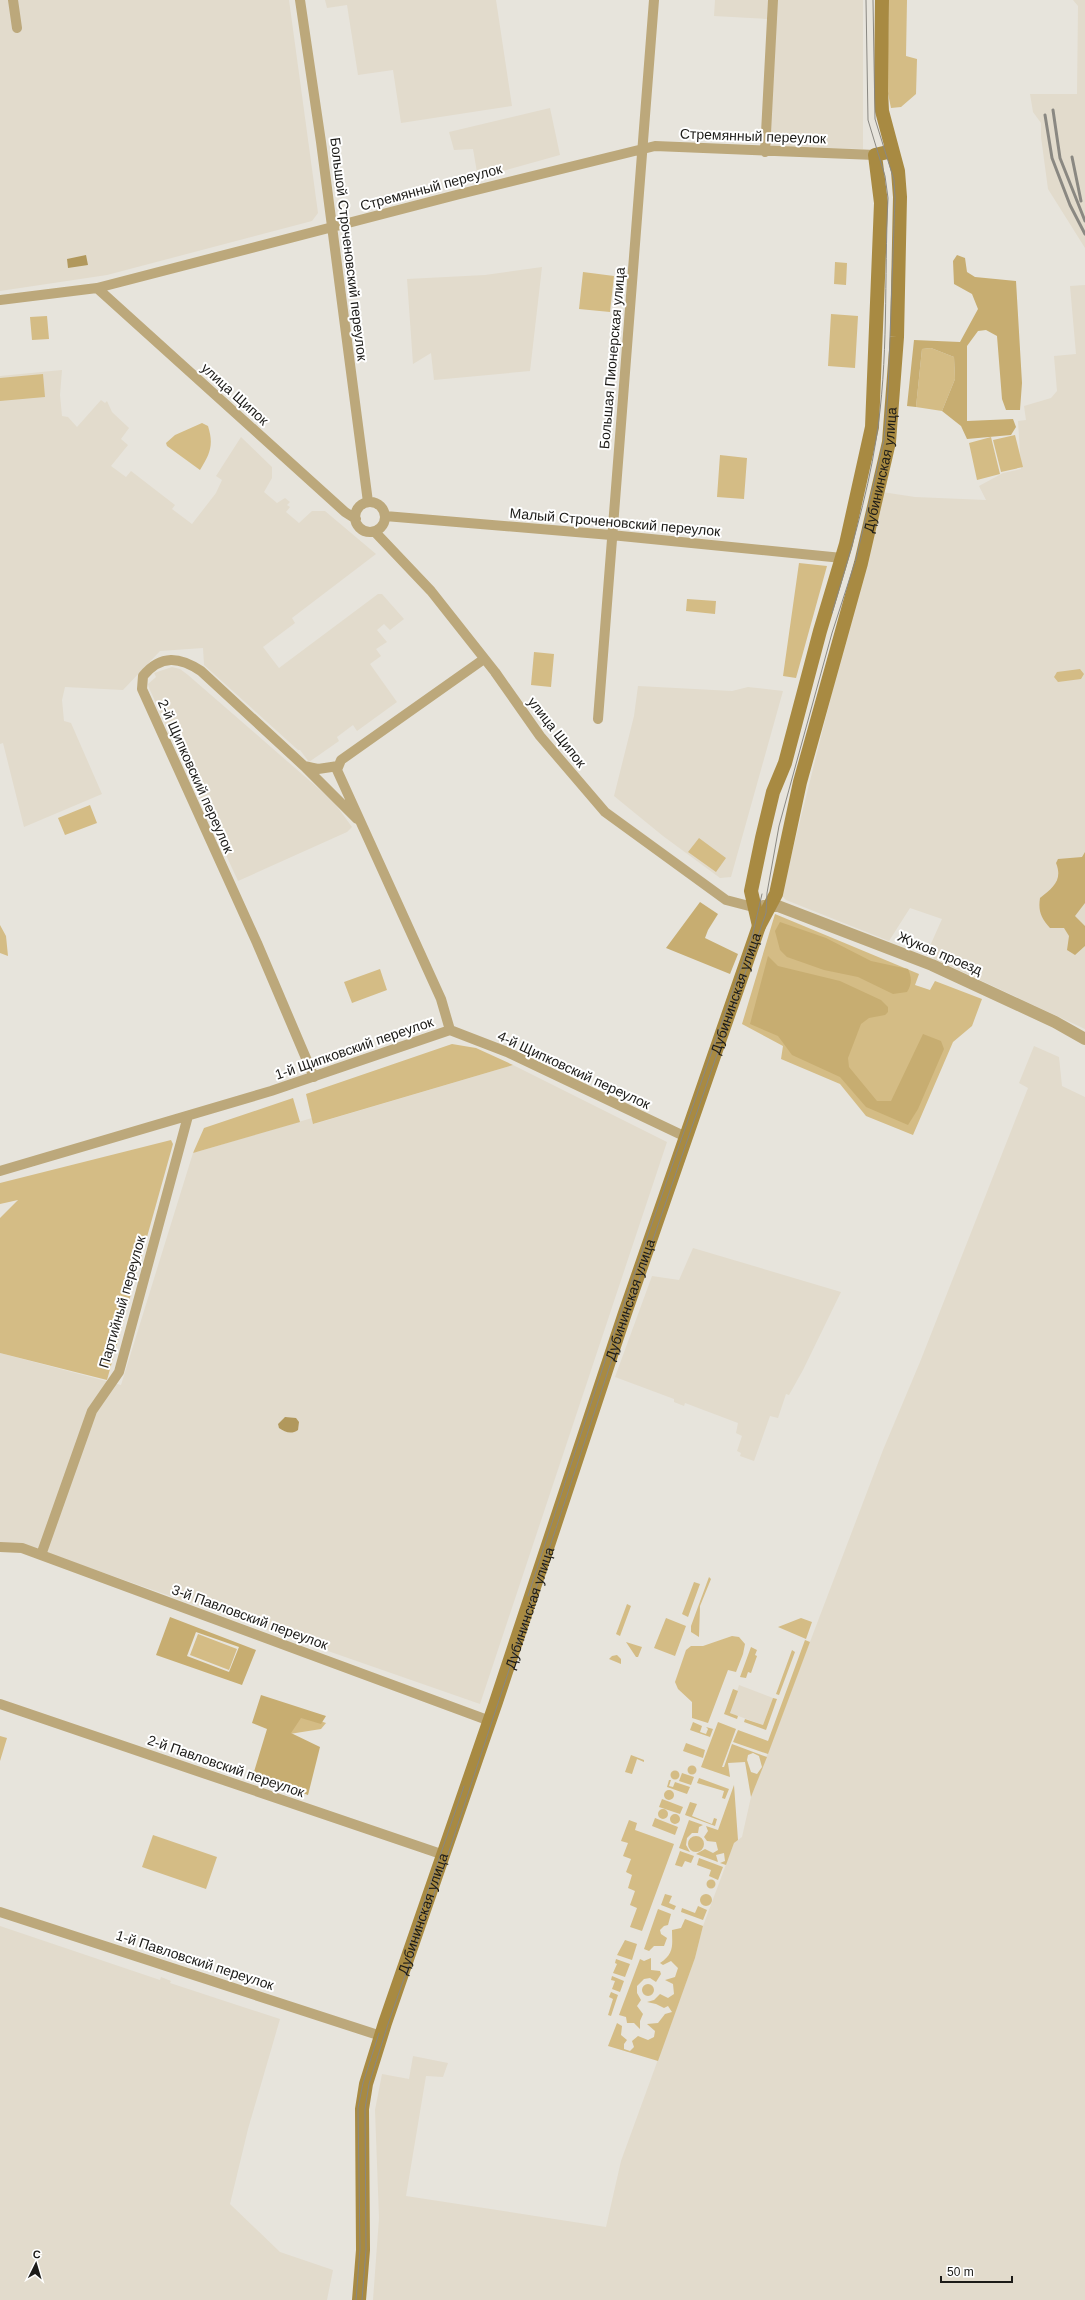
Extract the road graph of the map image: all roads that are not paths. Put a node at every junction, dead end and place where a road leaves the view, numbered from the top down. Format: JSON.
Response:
{"nodes":[{"id":1,"x":13,"y":0,"type":"edge"},
{"id":2,"x":300,"y":0,"type":"edge"},
{"id":3,"x":654,"y":0,"type":"edge"},
{"id":4,"x":773,"y":0,"type":"edge"},
{"id":5,"x":882,"y":0,"type":"edge"},
{"id":6,"x":17,"y":28,"type":"dead end"},
{"id":7,"x":643,"y":148,"type":"junction"},
{"id":8,"x":892,"y":151,"type":"junction"},
{"id":9,"x":765,"y":152,"type":"junction"},
{"id":10,"x":875,"y":155,"type":"junction"},
{"id":11,"x":332,"y":227,"type":"junction"},
{"id":12,"x":97,"y":288,"type":"junction"},
{"id":13,"x":0,"y":300,"type":"edge"},
{"id":14,"x":368,"y":502,"type":"junction"},
{"id":15,"x":385,"y":516,"type":"junction"},
{"id":16,"x":356,"y":519,"type":"junction"},
{"id":17,"x":375,"y":532,"type":"junction"},
{"id":18,"x":611,"y":535,"type":"junction"},
{"id":19,"x":842,"y":558,"type":"junction"},
{"id":20,"x":484,"y":659,"type":"junction"},
{"id":21,"x":598,"y":719,"type":"dead end"},
{"id":22,"x":304,"y":766,"type":"junction"},
{"id":23,"x":338,"y":766,"type":"junction"},
{"id":24,"x":358,"y":819,"type":"junction"},
{"id":25,"x":775,"y":906,"type":"junction"},
{"id":26,"x":753,"y":907,"type":"junction"},
{"id":27,"x":759,"y":926,"type":"junction"},
{"id":28,"x":450,"y":1030,"type":"junction"},
{"id":29,"x":1085,"y":1039,"type":"edge"},
{"id":30,"x":314,"y":1077,"type":"junction"},
{"id":31,"x":188,"y":1116,"type":"junction"},
{"id":32,"x":686,"y":1137,"type":"junction"},
{"id":33,"x":0,"y":1171,"type":"edge"},
{"id":34,"x":0,"y":1547,"type":"edge"},
{"id":35,"x":41,"y":1555,"type":"junction"},
{"id":36,"x":0,"y":1704,"type":"edge"},
{"id":37,"x":490,"y":1721,"type":"junction"},
{"id":38,"x":444,"y":1855,"type":"junction"},
{"id":39,"x":0,"y":1912,"type":"edge"},
{"id":40,"x":381,"y":2036,"type":"junction"},
{"id":41,"x":359,"y":2300,"type":"edge"}],
"edges":[{"from":1,"to":6,"type":"street"},
{"from":2,"to":11,"type":"street","name":"Большой Строченовский переулок"},
{"from":3,"to":7,"type":"street","name":"Большая Пионерская улица"},
{"from":4,"to":9,"type":"street"},
{"from":5,"to":8,"type":"main road","name":"Дубининская улица"},
{"from":7,"to":9,"type":"street","name":"Стремянный переулок"},
{"from":7,"to":11,"type":"street","name":"Стремянный переулок"},
{"from":7,"to":18,"type":"street","name":"Большая Пионерская улица"},
{"from":8,"to":10,"type":"main road"},
{"from":8,"to":25,"type":"main road","name":"Дубининская улица"},
{"from":9,"to":10,"type":"street","name":"Стремянный переулок"},
{"from":10,"to":19,"type":"main road","name":"Дубининская улица"},
{"from":11,"to":12,"type":"street","name":"Стремянный переулок"},
{"from":11,"to":14,"type":"street","name":"Большой Строченовский переулок"},
{"from":12,"to":13,"type":"street","name":"Стремянный переулок"},
{"from":12,"to":16,"type":"street","name":"улица Щипок"},
{"from":14,"to":15,"type":"street"},
{"from":14,"to":16,"type":"street"},
{"from":15,"to":17,"type":"street"},
{"from":15,"to":18,"type":"street","name":"Малый Строченовский переулок"},
{"from":16,"to":17,"type":"street"},
{"from":17,"to":20,"type":"street","name":"улица Щипок"},
{"from":18,"to":19,"type":"street","name":"Малый Строченовский переулок"},
{"from":18,"to":21,"type":"street","name":"Большая Пионерская улица"},
{"from":19,"to":26,"type":"main road","name":"Дубининская улица"},
{"from":20,"to":23,"type":"street"},
{"from":20,"to":26,"type":"street","name":"улица Щипок"},
{"from":22,"to":23,"type":"street"},
{"from":22,"to":24,"type":"street","name":"2-й Щипковский переулок"},
{"from":22,"to":30,"type":"street","name":"2-й Щипковский переулок"},
{"from":23,"to":24,"type":"street","name":"1-й Щипковский переулок"},
{"from":24,"to":28,"type":"street","name":"1-й Щипковский переулок"},
{"from":25,"to":26,"type":"street"},
{"from":25,"to":27,"type":"main road","name":"Дубининская улица"},
{"from":25,"to":29,"type":"street","name":"Жуков проезд"},
{"from":26,"to":27,"type":"main road","name":"Дубининская улица"},
{"from":27,"to":32,"type":"main road","name":"Дубининская улица"},
{"from":28,"to":30,"type":"street","name":"1-й Щипковский переулок"},
{"from":28,"to":32,"type":"street","name":"4-й Щипковский переулок"},
{"from":30,"to":31,"type":"street","name":"1-й Щипковский переулок"},
{"from":31,"to":33,"type":"street","name":"1-й Щипковский переулок"},
{"from":31,"to":35,"type":"street","name":"Партийный переулок"},
{"from":32,"to":37,"type":"main road","name":"Дубининская улица"},
{"from":34,"to":35,"type":"street","name":"3-й Павловский переулок"},
{"from":35,"to":37,"type":"street","name":"3-й Павловский переулок"},
{"from":36,"to":38,"type":"street","name":"2-й Павловский переулок"},
{"from":37,"to":38,"type":"main road","name":"Дубининская улица"},
{"from":38,"to":40,"type":"main road","name":"Дубининская улица"},
{"from":39,"to":40,"type":"street","name":"1-й Павловский переулок"},
{"from":40,"to":41,"type":"main road","name":"Дубининская улица"}]}
